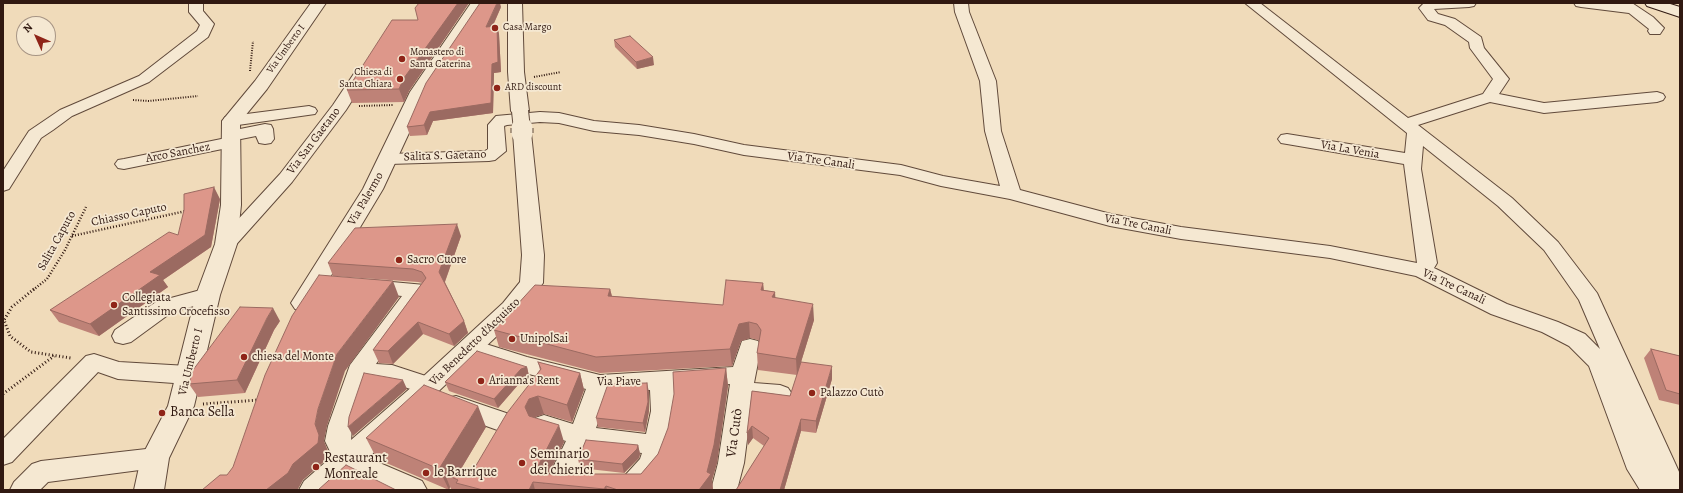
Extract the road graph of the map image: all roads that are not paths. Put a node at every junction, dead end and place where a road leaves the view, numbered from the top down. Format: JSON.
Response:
{"nodes":[{"id":1,"x":196,"y":3,"type":"edge"},
{"id":2,"x":319,"y":3,"type":"edge"},
{"id":3,"x":515,"y":3,"type":"edge"},
{"id":4,"x":961,"y":3,"type":"edge"},
{"id":5,"x":1252,"y":3,"type":"edge"},
{"id":6,"x":1469,"y":3,"type":"edge"},
{"id":7,"x":1581,"y":3,"type":"edge"},
{"id":8,"x":1652,"y":3,"type":"edge"},
{"id":9,"x":477,"y":4,"type":"edge"},
{"id":10,"x":1629,"y":6,"type":"edge"},
{"id":11,"x":1680,"y":12,"type":"edge"},
{"id":12,"x":1655,"y":30,"type":"dead end"},
{"id":13,"x":369,"y":62,"type":"edge"},
{"id":14,"x":1489,"y":96,"type":"junction"},
{"id":15,"x":1658,"y":98,"type":"dead end"},
{"id":16,"x":310,"y":111,"type":"dead end"},
{"id":17,"x":520,"y":121,"type":"junction"},
{"id":18,"x":1411,"y":128,"type":"junction"},
{"id":19,"x":231,"y":133,"type":"junction"},
{"id":20,"x":265,"y":139,"type":"dead end"},
{"id":21,"x":1287,"y":139,"type":"dead end"},
{"id":22,"x":389,"y":158,"type":"junction"},
{"id":23,"x":1413,"y":160,"type":"junction"},
{"id":24,"x":124,"y":164,"type":"dead end"},
{"id":25,"x":3,"y":184,"type":"edge"},
{"id":26,"x":1012,"y":194,"type":"junction"},
{"id":27,"x":226,"y":244,"type":"junction"},
{"id":28,"x":1422,"y":271,"type":"junction"},
{"id":29,"x":314,"y":284,"type":"junction"},
{"id":30,"x":208,"y":295,"type":"junction"},
{"id":31,"x":295,"y":318,"type":"edge"},
{"id":32,"x":123,"y":336,"type":"dead end"},
{"id":33,"x":750,"y":346,"type":"dead end"},
{"id":34,"x":470,"y":347,"type":"junction"},
{"id":35,"x":358,"y":371,"type":"junction"},
{"id":36,"x":188,"y":375,"type":"junction"},
{"id":37,"x":662,"y":382,"type":"junction"},
{"id":38,"x":743,"y":383,"type":"junction"},
{"id":39,"x":600,"y":384,"type":"junction"},
{"id":40,"x":426,"y":389,"type":"junction"},
{"id":41,"x":780,"y":394,"type":"edge"},
{"id":42,"x":523,"y":399,"type":"junction"},
{"id":43,"x":544,"y":425,"type":"edge"},
{"id":44,"x":582,"y":436,"type":"junction"},
{"id":45,"x":657,"y":445,"type":"junction"},
{"id":46,"x":3,"y":455,"type":"edge"},
{"id":47,"x":155,"y":458,"type":"junction"},
{"id":48,"x":347,"y":461,"type":"junction"},
{"id":49,"x":595,"y":484,"type":"edge"},
{"id":50,"x":23,"y":490,"type":"edge"},
{"id":51,"x":149,"y":490,"type":"edge"},
{"id":52,"x":314,"y":490,"type":"edge"},
{"id":53,"x":412,"y":490,"type":"edge"},
{"id":54,"x":724,"y":490,"type":"edge"},
{"id":55,"x":1654,"y":490,"type":"edge"},
{"id":56,"x":1674,"y":490,"type":"edge"}],
"edges":[{"from":1,"to":25,"type":"street"},
{"from":2,"to":19,"type":"street","name":"Via Umberto I"},
{"from":3,"to":17,"type":"street","name":"Via Benedetto d'Acquisto"},
{"from":4,"to":26,"type":"street"},
{"from":5,"to":18,"type":"street"},
{"from":6,"to":14,"type":"street"},
{"from":7,"to":10,"type":"street"},
{"from":8,"to":11,"type":"street"},
{"from":9,"to":22,"type":"street","name":"Via Palermo"},
{"from":10,"to":12,"type":"street"},
{"from":13,"to":27,"type":"street","name":"Via San Gaetano"},
{"from":14,"to":15,"type":"street"},
{"from":14,"to":18,"type":"street"},
{"from":16,"to":19,"type":"street"},
{"from":17,"to":22,"type":"street","name":"Salita S. Gaetano"},
{"from":17,"to":26,"type":"street","name":"Via Tre Canali"},
{"from":17,"to":34,"type":"street","name":"Via Benedetto d'Acquisto"},
{"from":18,"to":23,"type":"street"},
{"from":18,"to":56,"type":"street"},
{"from":19,"to":20,"type":"street"},
{"from":19,"to":24,"type":"street","name":"Arco Sanchez"},
{"from":19,"to":27,"type":"street","name":"Via Umberto I"},
{"from":21,"to":23,"type":"street","name":"Via La Venia"},
{"from":22,"to":29,"type":"street","name":"Via Palermo"},
{"from":23,"to":28,"type":"street"},
{"from":26,"to":28,"type":"street","name":"Via Tre Canali"},
{"from":27,"to":30,"type":"street","name":"Via Umberto I"},
{"from":28,"to":55,"type":"street","name":"Via Tre Canali"},
{"from":29,"to":31,"type":"street","name":"Via Palermo"},
{"from":29,"to":35,"type":"street"},
{"from":30,"to":32,"type":"street"},
{"from":30,"to":36,"type":"street","name":"Via Umberto I"},
{"from":33,"to":38,"type":"street"},
{"from":34,"to":40,"type":"street","name":"Via Benedetto d'Acquisto"},
{"from":34,"to":42,"type":"street","name":"Via Piave"},
{"from":35,"to":40,"type":"street"},
{"from":35,"to":48,"type":"street"},
{"from":36,"to":46,"type":"street"},
{"from":36,"to":47,"type":"street","name":"Via Umberto I"},
{"from":37,"to":38,"type":"street","name":"Via Piave"},
{"from":37,"to":39,"type":"street","name":"Via Piave"},
{"from":37,"to":45,"type":"street"},
{"from":38,"to":41,"type":"street","name":"Via Piave"},
{"from":38,"to":54,"type":"street","name":"Via Cutò"},
{"from":39,"to":42,"type":"street","name":"Via Piave"},
{"from":39,"to":44,"type":"street"},
{"from":40,"to":42,"type":"street"},
{"from":40,"to":48,"type":"street","name":"Via Benedetto d'Acquisto"},
{"from":43,"to":44,"type":"street"},
{"from":44,"to":45,"type":"street"},
{"from":44,"to":49,"type":"street"},
{"from":45,"to":49,"type":"street"},
{"from":47,"to":50,"type":"street"},
{"from":47,"to":51,"type":"street","name":"Via Umberto I"},
{"from":48,"to":52,"type":"street","name":"Via Benedetto d'Acquisto"},
{"from":48,"to":53,"type":"street"}]}
